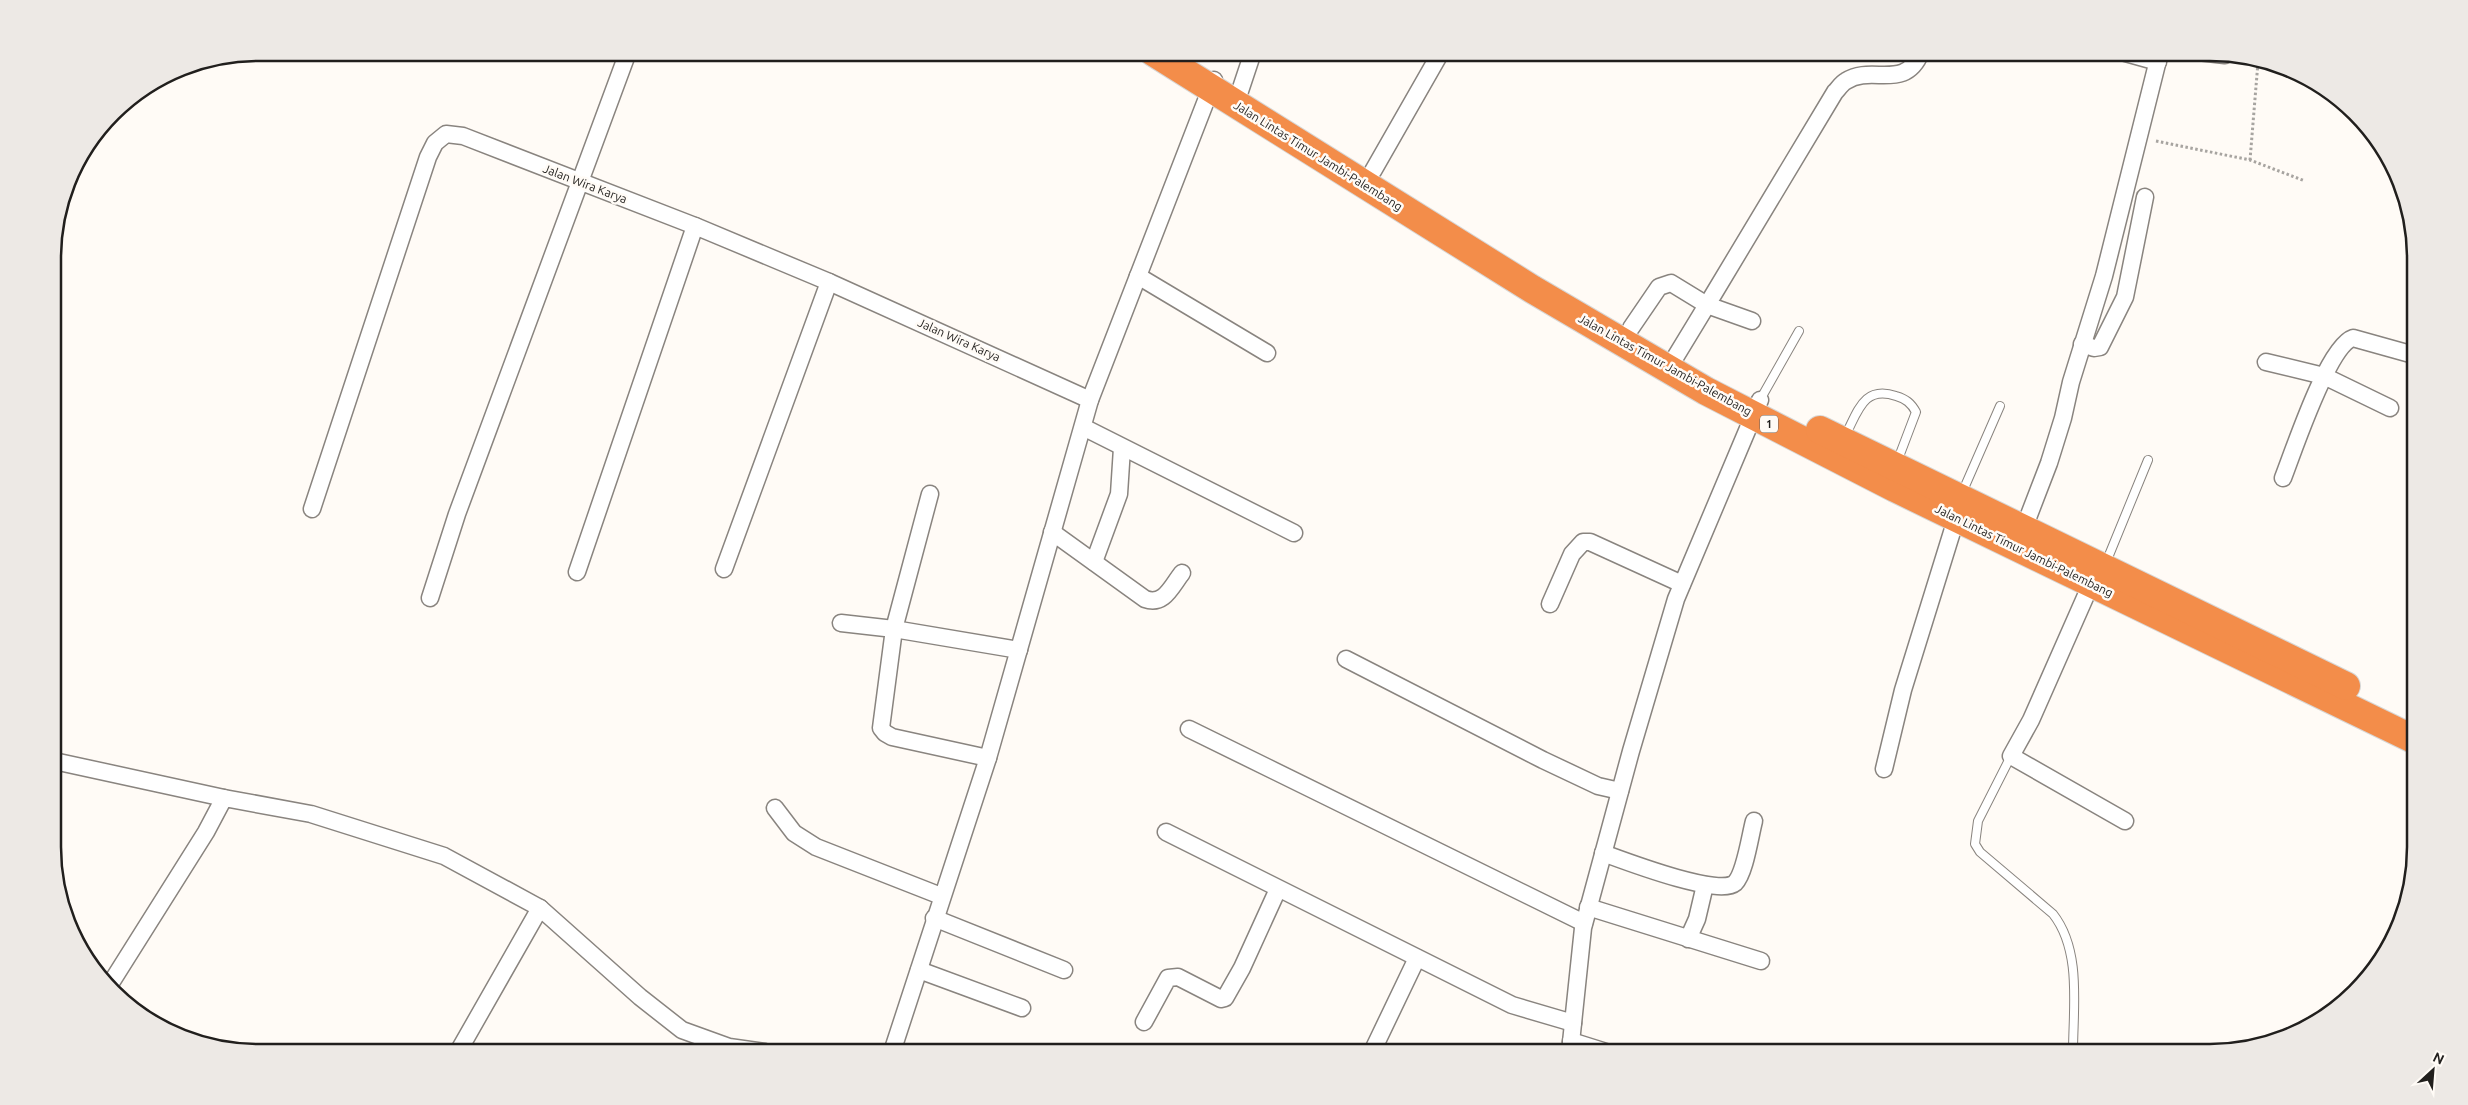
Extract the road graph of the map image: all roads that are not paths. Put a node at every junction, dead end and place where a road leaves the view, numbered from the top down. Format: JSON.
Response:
{"nodes":[{"id":1,"x":625,"y":61,"type":"edge"},
{"id":2,"x":1171,"y":61,"type":"edge"},
{"id":3,"x":1190,"y":61,"type":"edge"},
{"id":4,"x":1250,"y":61,"type":"edge"},
{"id":5,"x":1436,"y":61,"type":"edge"},
{"id":6,"x":1916,"y":61,"type":"edge"},
{"id":7,"x":2158,"y":61,"type":"edge"},
{"id":8,"x":1213,"y":82,"type":"junction"},
{"id":9,"x":1240,"y":91,"type":"junction"},
{"id":10,"x":1373,"y":171,"type":"junction"},
{"id":11,"x":578,"y":182,"type":"junction"},
{"id":12,"x":2144,"y":197,"type":"dead end"},
{"id":13,"x":695,"y":226,"type":"junction"},
{"id":14,"x":1138,"y":276,"type":"junction"},
{"id":15,"x":829,"y":282,"type":"junction"},
{"id":16,"x":1706,"y":305,"type":"junction"},
{"id":17,"x":1752,"y":322,"type":"dead end"},
{"id":18,"x":1631,"y":328,"type":"junction"},
{"id":19,"x":1799,"y":331,"type":"dead end"},
{"id":20,"x":2082,"y":344,"type":"junction"},
{"id":21,"x":2407,"y":352,"type":"edge"},
{"id":22,"x":1267,"y":353,"type":"dead end"},
{"id":23,"x":1676,"y":356,"type":"junction"},
{"id":24,"x":2266,"y":362,"type":"dead end"},
{"id":25,"x":2324,"y":376,"type":"junction"},
{"id":26,"x":1090,"y":400,"type":"junction"},
{"id":27,"x":2000,"y":406,"type":"dead end"},
{"id":28,"x":1756,"y":408,"type":"junction"},
{"id":29,"x":2390,"y":408,"type":"dead end"},
{"id":30,"x":1083,"y":427,"type":"junction"},
{"id":31,"x":1842,"y":440,"type":"junction"},
{"id":32,"x":1122,"y":448,"type":"junction"},
{"id":33,"x":2148,"y":460,"type":"dead end"},
{"id":34,"x":1896,"y":466,"type":"junction"},
{"id":35,"x":2283,"y":478,"type":"dead end"},
{"id":36,"x":930,"y":494,"type":"dead end"},
{"id":37,"x":1958,"y":508,"type":"junction"},
{"id":38,"x":312,"y":509,"type":"dead end"},
{"id":39,"x":2024,"y":528,"type":"junction"},
{"id":40,"x":1052,"y":532,"type":"junction"},
{"id":41,"x":1294,"y":533,"type":"dead end"},
{"id":42,"x":1094,"y":562,"type":"junction"},
{"id":43,"x":724,"y":570,"type":"dead end"},
{"id":44,"x":577,"y":572,"type":"dead end"},
{"id":45,"x":1182,"y":573,"type":"dead end"},
{"id":46,"x":2098,"y":575,"type":"junction"},
{"id":47,"x":1682,"y":584,"type":"junction"},
{"id":48,"x":430,"y":598,"type":"dead end"},
{"id":49,"x":1550,"y":604,"type":"dead end"},
{"id":50,"x":841,"y":623,"type":"dead end"},
{"id":51,"x":894,"y":628,"type":"junction"},
{"id":52,"x":1019,"y":650,"type":"junction"},
{"id":53,"x":1346,"y":659,"type":"dead end"},
{"id":54,"x":2407,"y":716,"type":"edge"},
{"id":55,"x":1189,"y":729,"type":"dead end"},
{"id":56,"x":2407,"y":736,"type":"edge"},
{"id":57,"x":2011,"y":756,"type":"junction"},
{"id":58,"x":988,"y":758,"type":"junction"},
{"id":59,"x":61,"y":763,"type":"edge"},
{"id":60,"x":1884,"y":769,"type":"dead end"},
{"id":61,"x":1620,"y":791,"type":"junction"},
{"id":62,"x":224,"y":798,"type":"junction"},
{"id":63,"x":775,"y":808,"type":"dead end"},
{"id":64,"x":1754,"y":821,"type":"dead end"},
{"id":65,"x":2125,"y":821,"type":"dead end"},
{"id":66,"x":1166,"y":832,"type":"dead end"},
{"id":67,"x":1603,"y":853,"type":"junction"},
{"id":68,"x":1705,"y":885,"type":"junction"},
{"id":69,"x":1278,"y":889,"type":"junction"},
{"id":70,"x":941,"y":896,"type":"junction"},
{"id":71,"x":1588,"y":907,"type":"junction"},
{"id":72,"x":540,"y":908,"type":"junction"},
{"id":73,"x":934,"y":918,"type":"junction"},
{"id":74,"x":1584,"y":923,"type":"junction"},
{"id":75,"x":1688,"y":939,"type":"junction"},
{"id":76,"x":1417,"y":958,"type":"junction"},
{"id":77,"x":1761,"y":961,"type":"dead end"},
{"id":78,"x":918,"y":970,"type":"junction"},
{"id":79,"x":1064,"y":970,"type":"dead end"},
{"id":80,"x":113,"y":980,"type":"edge"},
{"id":81,"x":1022,"y":1008,"type":"dead end"},
{"id":82,"x":1144,"y":1022,"type":"dead end"},
{"id":83,"x":1573,"y":1022,"type":"junction"},
{"id":84,"x":463,"y":1044,"type":"edge"},
{"id":85,"x":721,"y":1044,"type":"edge"},
{"id":86,"x":895,"y":1044,"type":"edge"},
{"id":87,"x":1376,"y":1044,"type":"edge"},
{"id":88,"x":1571,"y":1044,"type":"edge"},
{"id":89,"x":2073,"y":1044,"type":"edge"}],
"edges":[{"from":1,"to":11,"type":"street"},
{"from":2,"to":8,"type":"highway","name":"Jalan Lintas Timur Jambi-Palembang","number":"1"},
{"from":3,"to":8,"type":"highway","name":"Jalan Lintas Timur Jambi-Palembang","number":"1"},
{"from":4,"to":9,"type":"street"},
{"from":5,"to":10,"type":"street"},
{"from":6,"to":16,"type":"street"},
{"from":7,"to":20,"type":"street"},
{"from":8,"to":9,"type":"highway","name":"Jalan Lintas Timur Jambi-Palembang","number":"1"},
{"from":8,"to":14,"type":"street"},
{"from":8,"to":28,"type":"highway","name":"Jalan Lintas Timur Jambi-Palembang","number":"1"},
{"from":9,"to":10,"type":"highway","name":"Jalan Lintas Timur Jambi-Palembang","number":"1"},
{"from":10,"to":18,"type":"highway","name":"Jalan Lintas Timur Jambi-Palembang","number":"1"},
{"from":11,"to":13,"type":"street","name":"Jalan Wira Karya"},
{"from":11,"to":38,"type":"street","name":"Jalan Wira Karya"},
{"from":11,"to":48,"type":"street"},
{"from":12,"to":20,"type":"street"},
{"from":13,"to":15,"type":"street","name":"Jalan Wira Karya"},
{"from":13,"to":44,"type":"street"},
{"from":14,"to":22,"type":"street"},
{"from":14,"to":26,"type":"street"},
{"from":15,"to":26,"type":"street","name":"Jalan Wira Karya"},
{"from":15,"to":43,"type":"street"},
{"from":16,"to":17,"type":"street"},
{"from":16,"to":18,"type":"street"},
{"from":16,"to":23,"type":"street"},
{"from":18,"to":23,"type":"highway","name":"Jalan Lintas Timur Jambi-Palembang","number":"1"},
{"from":19,"to":28,"type":"lane"},
{"from":20,"to":39,"type":"street"},
{"from":21,"to":25,"type":"street"},
{"from":23,"to":28,"type":"highway","name":"Jalan Lintas Timur Jambi-Palembang","number":"1"},
{"from":24,"to":25,"type":"street"},
{"from":25,"to":29,"type":"street"},
{"from":25,"to":35,"type":"street"},
{"from":26,"to":30,"type":"street"},
{"from":27,"to":37,"type":"lane"},
{"from":28,"to":31,"type":"highway","name":"Jalan Lintas Timur Jambi-Palembang","number":"1"},
{"from":28,"to":37,"type":"highway","name":"Jalan Lintas Timur Jambi-Palembang","number":"1"},
{"from":28,"to":47,"type":"street"},
{"from":30,"to":32,"type":"street"},
{"from":30,"to":40,"type":"street"},
{"from":31,"to":34,"type":"highway","name":"Jalan Lintas Timur Jambi-Palembang","number":"1"},
{"from":31,"to":34,"type":"lane"},
{"from":32,"to":41,"type":"street"},
{"from":32,"to":42,"type":"street"},
{"from":33,"to":46,"type":"lane"},
{"from":34,"to":37,"type":"highway","name":"Jalan Lintas Timur Jambi-Palembang","number":"1"},
{"from":36,"to":51,"type":"street"},
{"from":37,"to":39,"type":"highway","name":"Jalan Lintas Timur Jambi-Palembang","number":"1"},
{"from":37,"to":46,"type":"highway","name":"Jalan Lintas Timur Jambi-Palembang","number":"1"},
{"from":37,"to":60,"type":"street"},
{"from":39,"to":46,"type":"highway","name":"Jalan Lintas Timur Jambi-Palembang","number":"1"},
{"from":40,"to":42,"type":"street"},
{"from":40,"to":52,"type":"street"},
{"from":42,"to":45,"type":"street"},
{"from":46,"to":54,"type":"highway","name":"Jalan Lintas Timur Jambi-Palembang","number":"1"},
{"from":46,"to":56,"type":"highway","name":"Jalan Lintas Timur Jambi-Palembang","number":"1"},
{"from":46,"to":57,"type":"street"},
{"from":47,"to":49,"type":"street"},
{"from":47,"to":61,"type":"street"},
{"from":50,"to":51,"type":"street"},
{"from":51,"to":52,"type":"street"},
{"from":51,"to":58,"type":"street"},
{"from":52,"to":58,"type":"street"},
{"from":53,"to":61,"type":"street"},
{"from":55,"to":74,"type":"street"},
{"from":57,"to":65,"type":"street"},
{"from":57,"to":89,"type":"lane"},
{"from":58,"to":70,"type":"street"},
{"from":59,"to":62,"type":"street"},
{"from":61,"to":67,"type":"street"},
{"from":62,"to":72,"type":"street"},
{"from":62,"to":80,"type":"street"},
{"from":63,"to":70,"type":"street"},
{"from":64,"to":68,"type":"street"},
{"from":66,"to":69,"type":"street"},
{"from":67,"to":68,"type":"street"},
{"from":67,"to":71,"type":"street"},
{"from":68,"to":75,"type":"street"},
{"from":69,"to":76,"type":"street"},
{"from":69,"to":82,"type":"street"},
{"from":70,"to":73,"type":"street"},
{"from":71,"to":74,"type":"street"},
{"from":71,"to":75,"type":"street"},
{"from":72,"to":84,"type":"street"},
{"from":72,"to":85,"type":"street"},
{"from":73,"to":78,"type":"street"},
{"from":73,"to":79,"type":"street"},
{"from":74,"to":83,"type":"street"},
{"from":75,"to":77,"type":"street"},
{"from":76,"to":83,"type":"street"},
{"from":76,"to":87,"type":"street"},
{"from":78,"to":81,"type":"street"},
{"from":78,"to":86,"type":"street"},
{"from":83,"to":88,"type":"street"}]}
